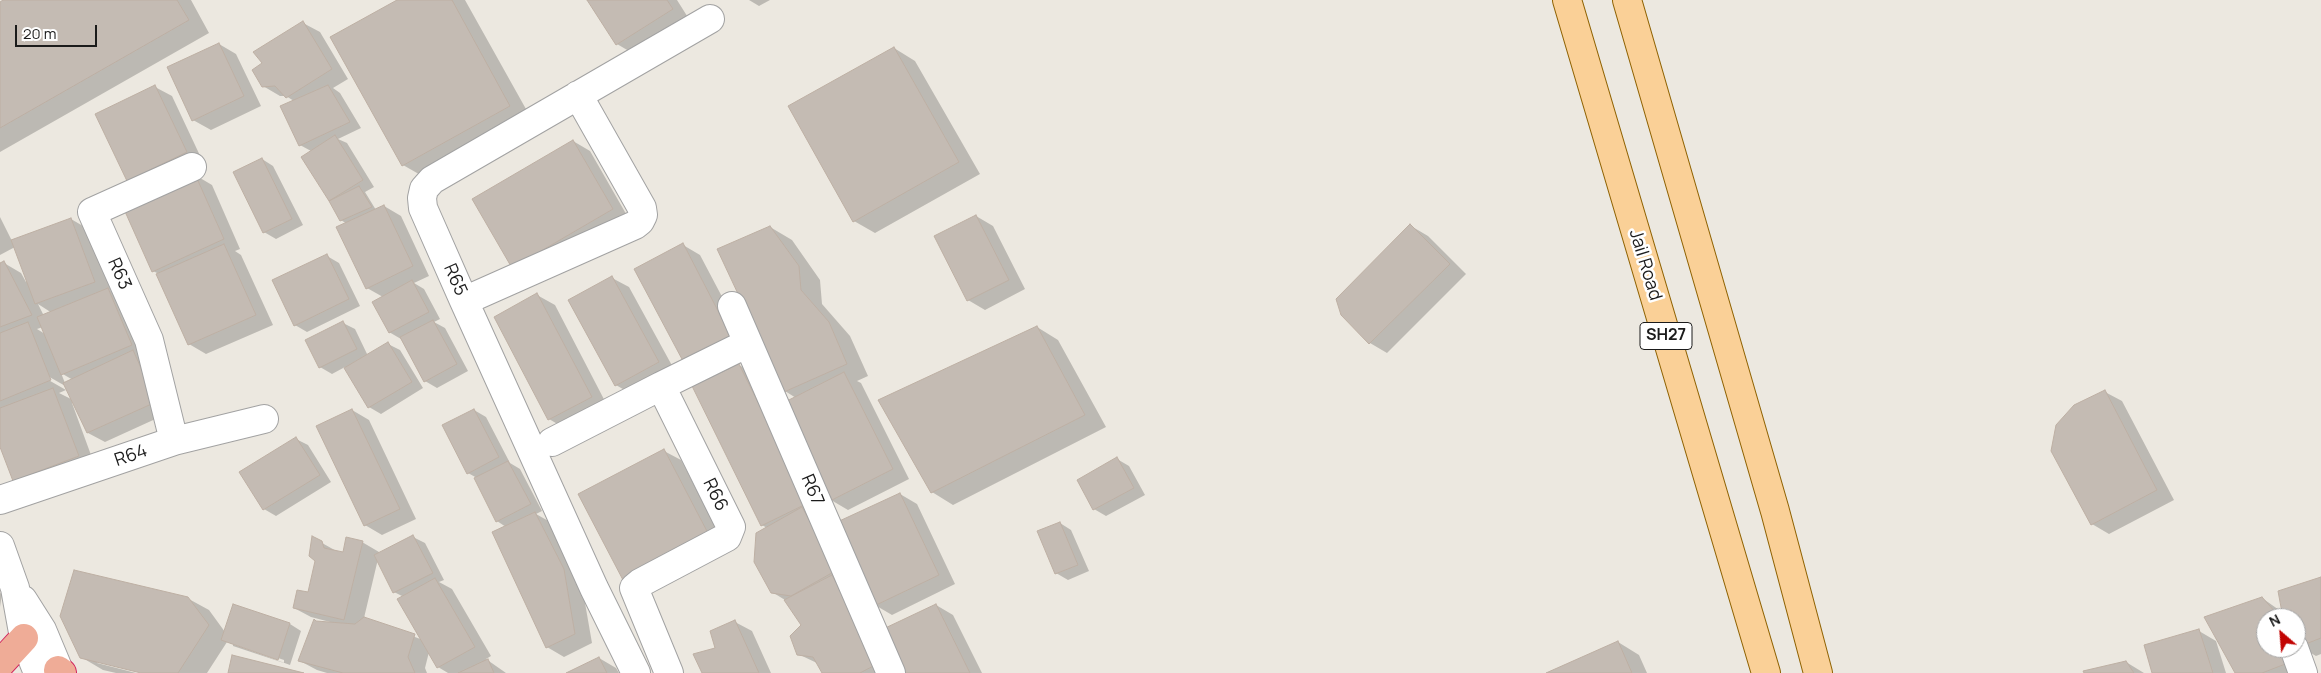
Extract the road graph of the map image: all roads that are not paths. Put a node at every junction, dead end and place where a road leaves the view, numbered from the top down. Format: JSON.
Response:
{"nodes":[{"id":1,"x":1567,"y":0,"type":"edge"},
{"id":2,"x":1627,"y":0,"type":"edge"},
{"id":3,"x":710,"y":19,"type":"dead end"},
{"id":4,"x":578,"y":95,"type":"junction"},
{"id":5,"x":192,"y":167,"type":"dead end"},
{"id":6,"x":464,"y":301,"type":"junction"},
{"id":7,"x":732,"y":306,"type":"dead end"},
{"id":8,"x":748,"y":343,"type":"junction"},
{"id":9,"x":661,"y":386,"type":"junction"},
{"id":10,"x":264,"y":419,"type":"dead end"},
{"id":11,"x":174,"y":441,"type":"junction"},
{"id":12,"x":552,"y":442,"type":"dead end"},
{"id":13,"x":0,"y":500,"type":"edge"},
{"id":14,"x":0,"y":546,"type":"edge"},
{"id":15,"x":15,"y":588,"type":"junction"},
{"id":16,"x":634,"y":588,"type":"junction"},
{"id":17,"x":603,"y":603,"type":"junction"},
{"id":18,"x":24,"y":638,"type":"junction"},
{"id":19,"x":2298,"y":658,"type":"edge"},
{"id":20,"x":0,"y":664,"type":"edge"},
{"id":21,"x":55,"y":672,"type":"edge"},
{"id":22,"x":636,"y":673,"type":"edge"},
{"id":23,"x":669,"y":673,"type":"edge"},
{"id":24,"x":891,"y":673,"type":"edge"},
{"id":25,"x":1766,"y":673,"type":"edge"},
{"id":26,"x":1818,"y":673,"type":"edge"},
{"id":27,"x":2303,"y":673,"type":"edge"}],
"edges":[{"from":1,"to":25,"type":"main road","name":"Jail Road","number":"SH27"},
{"from":2,"to":26,"type":"main road"},
{"from":3,"to":4,"type":"street","name":"R65"},
{"from":4,"to":6,"type":"street","name":"R65"},
{"from":4,"to":6,"type":"street"},
{"from":5,"to":11,"type":"street","name":"R63"},
{"from":6,"to":17,"type":"street","name":"R65"},
{"from":7,"to":8,"type":"street","name":"R67"},
{"from":8,"to":9,"type":"street"},
{"from":8,"to":24,"type":"street","name":"R67"},
{"from":9,"to":12,"type":"street"},
{"from":9,"to":16,"type":"street","name":"R66"},
{"from":10,"to":11,"type":"street","name":"R64"},
{"from":11,"to":13,"type":"street","name":"R64"},
{"from":14,"to":15,"type":"street"},
{"from":15,"to":18,"type":"street"},
{"from":15,"to":21,"type":"street"},
{"from":16,"to":17,"type":"street","name":"R66"},
{"from":16,"to":23,"type":"street"},
{"from":17,"to":22,"type":"street","name":"R65"},
{"from":18,"to":20,"type":"highway"},
{"from":18,"to":21,"type":"street"},
{"from":19,"to":27,"type":"street"}]}
